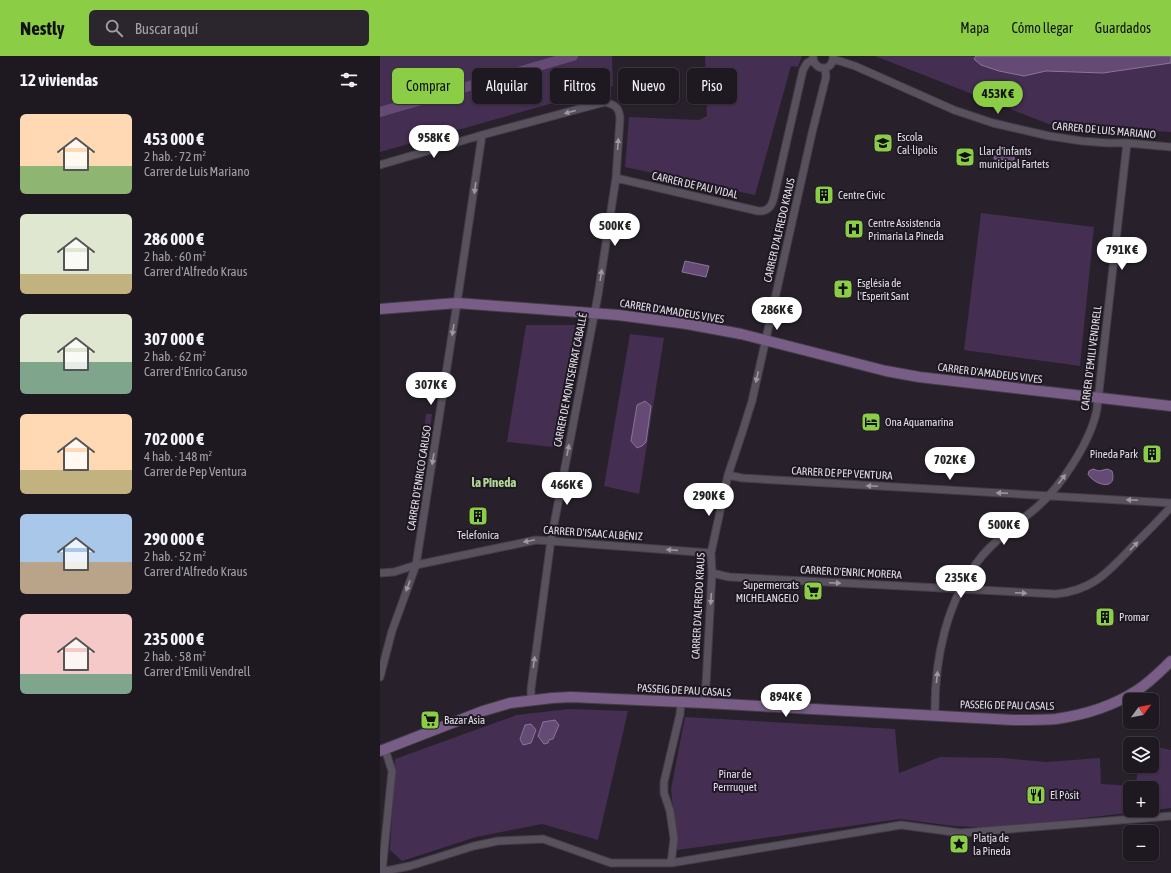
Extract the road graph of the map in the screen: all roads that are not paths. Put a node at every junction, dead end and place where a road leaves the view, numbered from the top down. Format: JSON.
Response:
{"nodes":[{"id":1,"x":833,"y":57,"type":"edge"},
{"id":2,"x":813,"y":58,"type":"edge"},
{"id":3,"x":825,"y":68,"type":"junction"},
{"id":4,"x":482,"y":136,"type":"junction"},
{"id":5,"x":1127,"y":143,"type":"junction"},
{"id":6,"x":1171,"y":147,"type":"edge"},
{"id":7,"x":380,"y":165,"type":"edge"},
{"id":8,"x":616,"y":178,"type":"junction"},
{"id":9,"x":768,"y":209,"type":"joint"},
{"id":10,"x":457,"y":303,"type":"junction"},
{"id":11,"x":380,"y":309,"type":"edge"},
{"id":12,"x":594,"y":313,"type":"junction"},
{"id":13,"x":765,"y":339,"type":"junction"},
{"id":14,"x":1098,"y":398,"type":"junction"},
{"id":15,"x":1171,"y":406,"type":"edge"},
{"id":16,"x":728,"y":475,"type":"junction"},
{"id":17,"x":1049,"y":496,"type":"junction"},
{"id":18,"x":1171,"y":503,"type":"edge"},
{"id":19,"x":1171,"y":507,"type":"edge"},
{"id":20,"x":551,"y":540,"type":"junction"},
{"id":21,"x":711,"y":552,"type":"junction"},
{"id":22,"x":416,"y":566,"type":"junction"},
{"id":23,"x":380,"y":573,"type":"edge"},
{"id":24,"x":712,"y":573,"type":"junction"},
{"id":25,"x":960,"y":590,"type":"junction"},
{"id":26,"x":1171,"y":661,"type":"edge"},
{"id":27,"x":380,"y":676,"type":"edge"},
{"id":28,"x":531,"y":700,"type":"junction"},
{"id":29,"x":681,"y":702,"type":"junction"},
{"id":30,"x":705,"y":703,"type":"junction"},
{"id":31,"x":935,"y":716,"type":"junction"},
{"id":32,"x":382,"y":750,"type":"edge"},
{"id":33,"x":1171,"y":816,"type":"edge"},
{"id":34,"x":671,"y":863,"type":"junction"},
{"id":35,"x":381,"y":872,"type":"edge"}],
"edges":[{"from":1,"to":3,"type":"street"},
{"from":1,"to":5,"type":"street","name":"CARRER DE LUIS MARIANO"},
{"from":2,"to":3,"type":"street"},
{"from":2,"to":9,"type":"street","name":"CARRER D'ALFREDO KRAUS"},
{"from":3,"to":13,"type":"street","name":"CARRER D'ALFREDO KRAUS"},
{"from":4,"to":7,"type":"street"},
{"from":8,"to":4,"type":"street","name":"CARRER DE MONTSERRAT CABALLÉ","one_way":true},
{"from":4,"to":10,"type":"street","name":"CARRER D'ENRICO CARUSO","one_way":true},
{"from":5,"to":6,"type":"street","name":"CARRER DE LUIS MARIANO"},
{"from":5,"to":14,"type":"street","name":"CARRER D'EMILI VENDRELL"},
{"from":8,"to":9,"type":"street","name":"CARRER DE PAU VIDAL"},
{"from":12,"to":8,"type":"street","name":"CARRER DE MONTSERRAT CABALLÉ","one_way":true},
{"from":10,"to":11,"type":"street","name":"CARRER D'AMADEUS VIVES"},
{"from":10,"to":12,"type":"street","name":"CARRER D'AMADEUS VIVES"},
{"from":10,"to":22,"type":"street","name":"CARRER D'ENRICO CARUSO","one_way":true},
{"from":12,"to":13,"type":"street","name":"CARRER D'AMADEUS VIVES"},
{"from":20,"to":12,"type":"street","name":"CARRER DE MONTSERRAT CABALLÉ","one_way":true},
{"from":13,"to":14,"type":"street","name":"CARRER D'AMADEUS VIVES"},
{"from":13,"to":16,"type":"street","name":"CARRER D'ALFREDO KRAUS","one_way":true},
{"from":14,"to":15,"type":"street","name":"CARRER D'AMADEUS VIVES"},
{"from":17,"to":14,"type":"street","name":"CARRER D'EMILI VENDRELL","one_way":true},
{"from":17,"to":16,"type":"street","name":"CARRER DE PEP VENTURA","one_way":true},
{"from":16,"to":21,"type":"street","name":"CARRER D'ALFREDO KRAUS"},
{"from":18,"to":17,"type":"street","name":"CARRER DE PEP VENTURA","one_way":true},
{"from":17,"to":25,"type":"street","name":"CARRER D'EMILI VENDRELL"},
{"from":25,"to":19,"type":"street","name":"CARRER D'ENRIC MORERA","one_way":true},
{"from":21,"to":20,"type":"street","name":"CARRER D'ISAAC ALBÉNIZ","one_way":true},
{"from":20,"to":22,"type":"street","name":"CARRER D'ISAAC ALBÉNIZ","one_way":true},
{"from":28,"to":20,"type":"street","name":"CARRER DE MONTSERRAT CABALLÉ","one_way":true},
{"from":21,"to":24,"type":"street","name":"CARRER D'ALFREDO KRAUS"},
{"from":22,"to":23,"type":"street","name":"CARRER D'ISAAC ALBÉNIZ"},
{"from":22,"to":27,"type":"street","name":"CARRER D'ENRICO CARUSO","one_way":true},
{"from":24,"to":25,"type":"street","name":"CARRER D'ENRIC MORERA","one_way":true},
{"from":24,"to":30,"type":"street","name":"CARRER D'ALFREDO KRAUS","one_way":true},
{"from":31,"to":25,"type":"street","name":"CARRER D'EMILI VENDRELL","one_way":true},
{"from":26,"to":31,"type":"street","name":"PASSEIG DE PAU CASALS"},
{"from":28,"to":29,"type":"street","name":"PASSEIG DE PAU CASALS"},
{"from":28,"to":32,"type":"street","name":"PASSEIG DE PAU CASALS"},
{"from":29,"to":30,"type":"street","name":"PASSEIG DE PAU CASALS"},
{"from":29,"to":34,"type":"street"},
{"from":30,"to":31,"type":"street","name":"PASSEIG DE PAU CASALS"},
{"from":32,"to":35,"type":"street"},
{"from":33,"to":34,"type":"street"},
{"from":34,"to":35,"type":"street"}]}
